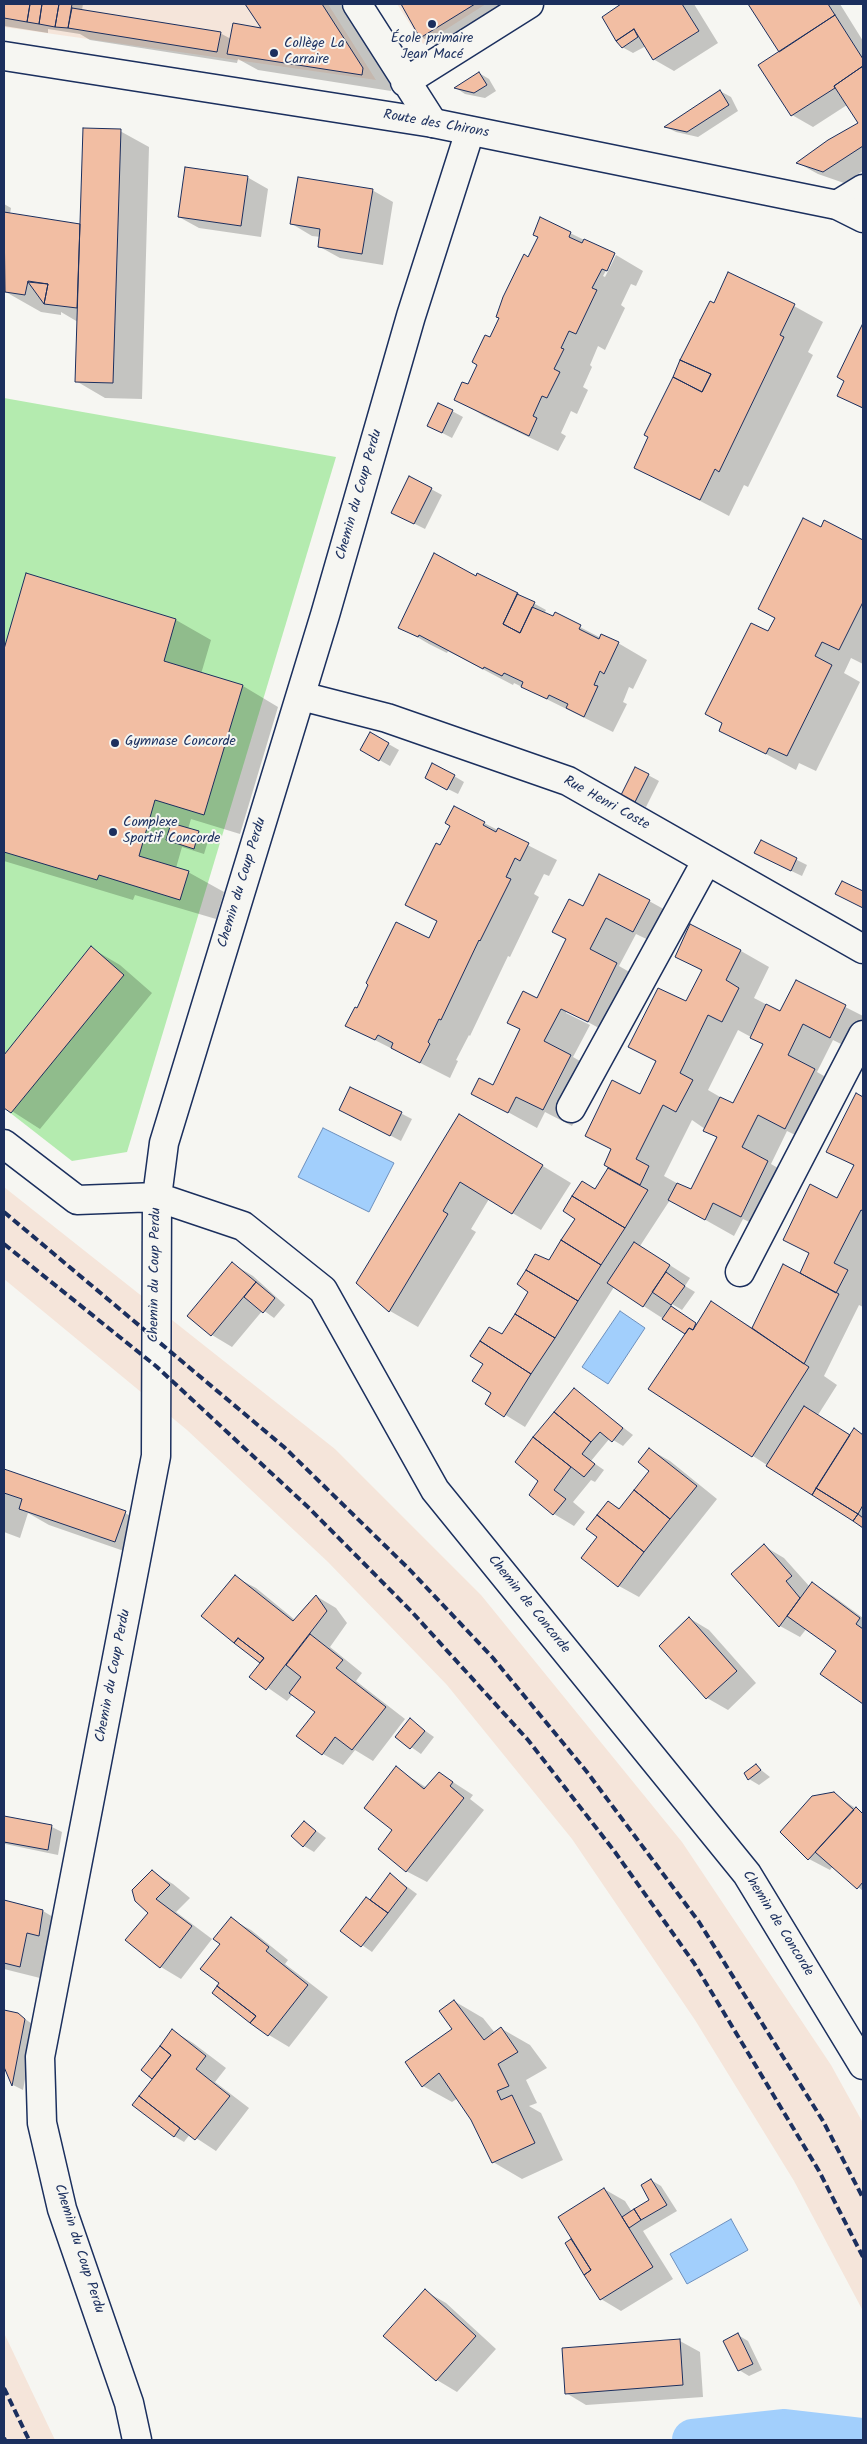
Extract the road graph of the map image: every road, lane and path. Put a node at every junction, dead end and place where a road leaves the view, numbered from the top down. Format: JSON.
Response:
{"nodes":[{"id":1,"x":357,"y":4,"type":"edge"},
{"id":2,"x":528,"y":4,"type":"edge"},
{"id":3,"x":4,"y":56,"type":"edge"},
{"id":4,"x":405,"y":82,"type":"junction"},
{"id":5,"x":433,"y":123,"type":"junction"},
{"id":6,"x":470,"y":130,"type":"junction"},
{"id":7,"x":863,"y":189,"type":"edge"},
{"id":8,"x":838,"y":205,"type":"junction"},
{"id":9,"x":863,"y":218,"type":"edge"},
{"id":10,"x":301,"y":696,"type":"junction"},
{"id":11,"x":707,"y":860,"type":"junction"},
{"id":12,"x":863,"y":949,"type":"edge"},
{"id":13,"x":863,"y":1035,"type":"edge"},
{"id":14,"x":570,"y":1108,"type":"dead end"},
{"id":15,"x":4,"y":1144,"type":"edge"},
{"id":16,"x":157,"y":1197,"type":"junction"},
{"id":17,"x":740,"y":1272,"type":"dead end"},
{"id":18,"x":863,"y":2065,"type":"edge"},
{"id":19,"x":137,"y":2440,"type":"edge"}],
"edges":[{"from":1,"to":4,"type":"street"},
{"from":2,"to":4,"type":"street"},
{"from":3,"to":5,"type":"street","name":"Route des Chirons"},
{"from":4,"to":5,"type":"street"},
{"from":5,"to":6,"type":"street","name":"Route des Chirons"},
{"from":6,"to":8,"type":"street","name":"Route des Chirons"},
{"from":6,"to":10,"type":"street","name":"Chemin du Coup Perdu"},
{"from":7,"to":8,"type":"street"},
{"from":8,"to":9,"type":"street","name":"Route des Chirons"},
{"from":10,"to":11,"type":"street","name":"Rue Henri Coste"},
{"from":10,"to":16,"type":"street","name":"Chemin du Coup Perdu"},
{"from":11,"to":12,"type":"street","name":"Rue Henri Coste"},
{"from":11,"to":14,"type":"street"},
{"from":13,"to":17,"type":"street"},
{"from":15,"to":16,"type":"street"},
{"from":16,"to":18,"type":"street","name":"Chemin de Concorde"},
{"from":16,"to":19,"type":"street","name":"Chemin du Coup Perdu"}]}
